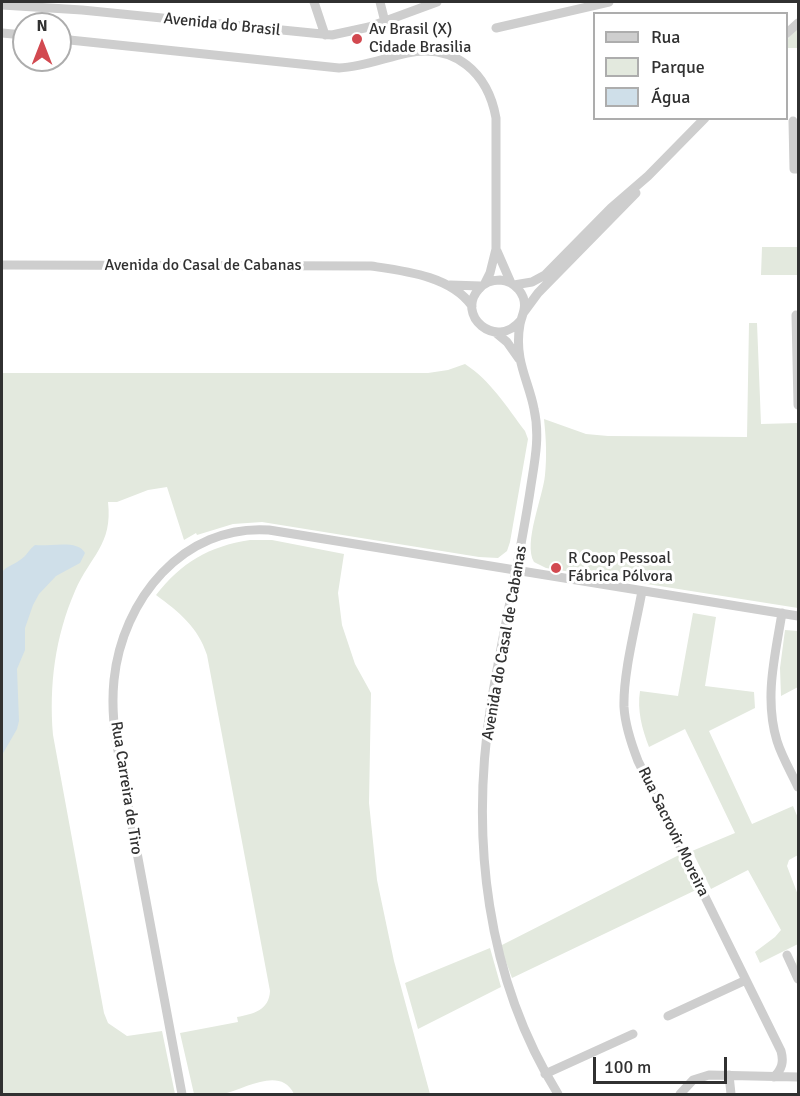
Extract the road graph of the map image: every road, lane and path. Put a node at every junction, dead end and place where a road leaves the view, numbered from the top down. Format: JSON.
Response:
{"nodes":[{"id":1,"x":314,"y":2,"type":"edge"},
{"id":2,"x":381,"y":2,"type":"edge"},
{"id":3,"x":436,"y":2,"type":"edge"},
{"id":4,"x":609,"y":2,"type":"edge"},
{"id":5,"x":2,"y":5,"type":"edge"},
{"id":6,"x":56,"y":5,"type":"edge"},
{"id":7,"x":385,"y":22,"type":"junction"},
{"id":8,"x":496,"y":28,"type":"dead end"},
{"id":9,"x":325,"y":35,"type":"junction"},
{"id":10,"x":72,"y":40,"type":"edge"},
{"id":11,"x":703,"y":120,"type":"edge"},
{"id":12,"x":793,"y":121,"type":"dead end"},
{"id":13,"x":798,"y":169,"type":"edge"},
{"id":14,"x":648,"y":176,"type":"junction"},
{"id":15,"x":496,"y":249,"type":"junction"},
{"id":16,"x":2,"y":265,"type":"edge"},
{"id":17,"x":438,"y":282,"type":"junction"},
{"id":18,"x":513,"y":284,"type":"junction"},
{"id":19,"x":482,"y":285,"type":"junction"},
{"id":20,"x":472,"y":306,"type":"junction"},
{"id":21,"x":796,"y":315,"type":"dead end"},
{"id":22,"x":522,"y":316,"type":"junction"},
{"id":23,"x":495,"y":332,"type":"junction"},
{"id":24,"x":521,"y":361,"type":"junction"},
{"id":25,"x":798,"y":405,"type":"edge"},
{"id":26,"x":517,"y":570,"type":"junction"},
{"id":27,"x":642,"y":591,"type":"junction"},
{"id":28,"x":782,"y":613,"type":"junction"},
{"id":29,"x":798,"y":616,"type":"edge"},
{"id":30,"x":798,"y":787,"type":"edge"},
{"id":31,"x":787,"y":955,"type":"dead end"},
{"id":32,"x":798,"y":979,"type":"edge"},
{"id":33,"x":746,"y":980,"type":"junction"},
{"id":34,"x":668,"y":1016,"type":"dead end"},
{"id":35,"x":633,"y":1034,"type":"dead end"},
{"id":36,"x":783,"y":1060,"type":"junction"},
{"id":37,"x":545,"y":1074,"type":"junction"},
{"id":38,"x":729,"y":1075,"type":"junction"},
{"id":39,"x":774,"y":1077,"type":"junction"},
{"id":40,"x":798,"y":1077,"type":"edge"},
{"id":41,"x":182,"y":1095,"type":"edge"},
{"id":42,"x":558,"y":1095,"type":"edge"},
{"id":43,"x":680,"y":1095,"type":"edge"},
{"id":44,"x":731,"y":1095,"type":"edge"}],
"edges":[{"from":1,"to":9,"type":"street"},
{"from":2,"to":7,"type":"street"},
{"from":3,"to":7,"type":"street","name":"Avenida do Brasil"},
{"from":4,"to":8,"type":"street"},
{"from":5,"to":6,"type":"street","name":"Avenida do Brasil"},
{"from":6,"to":9,"type":"street","name":"Avenida do Brasil"},
{"from":7,"to":9,"type":"street","name":"Avenida do Brasil"},
{"from":10,"to":15,"type":"street"},
{"from":11,"to":14,"type":"street"},
{"from":12,"to":13,"type":"street"},
{"from":14,"to":18,"type":"street"},
{"from":14,"to":22,"type":"street"},
{"from":15,"to":18,"type":"street"},
{"from":15,"to":19,"type":"street"},
{"from":16,"to":17,"type":"street","name":"Avenida do Casal de Cabanas"},
{"from":17,"to":19,"type":"street","name":"Avenida do Casal de Cabanas"},
{"from":17,"to":20,"type":"street","name":"Avenida do Casal de Cabanas"},
{"from":18,"to":19,"type":"street","name":"Avenida do Casal de Cabanas"},
{"from":18,"to":22,"type":"street","name":"Avenida do Casal de Cabanas"},
{"from":19,"to":20,"type":"street"},
{"from":20,"to":23,"type":"street","name":"Avenida do Casal de Cabanas"},
{"from":21,"to":25,"type":"street"},
{"from":22,"to":23,"type":"street"},
{"from":22,"to":24,"type":"street","name":"Avenida do Casal de Cabanas"},
{"from":23,"to":24,"type":"street","name":"Avenida do Casal de Cabanas"},
{"from":24,"to":26,"type":"street","name":"Avenida do Casal de Cabanas"},
{"from":26,"to":27,"type":"street","name":"Rua Carreira de Tiro"},
{"from":26,"to":37,"type":"street","name":"Avenida do Casal de Cabanas"},
{"from":26,"to":41,"type":"street","name":"Rua Carreira de Tiro"},
{"from":27,"to":28,"type":"street","name":"Rua Carreira de Tiro"},
{"from":27,"to":33,"type":"street","name":"Rua Sacrovir Moreira"},
{"from":28,"to":29,"type":"street","name":"Rua Carreira de Tiro"},
{"from":28,"to":30,"type":"street"},
{"from":31,"to":32,"type":"street"},
{"from":33,"to":34,"type":"street"},
{"from":33,"to":36,"type":"street","name":"Rua Sacrovir Moreira"},
{"from":35,"to":37,"type":"street"},
{"from":36,"to":39,"type":"street"},
{"from":36,"to":40,"type":"street","name":"Rua Sacrovir Moreira"},
{"from":37,"to":42,"type":"street","name":"Avenida do Casal de Cabanas"},
{"from":38,"to":39,"type":"street"},
{"from":38,"to":43,"type":"street"},
{"from":38,"to":44,"type":"street"},
{"from":39,"to":40,"type":"street"}]}
